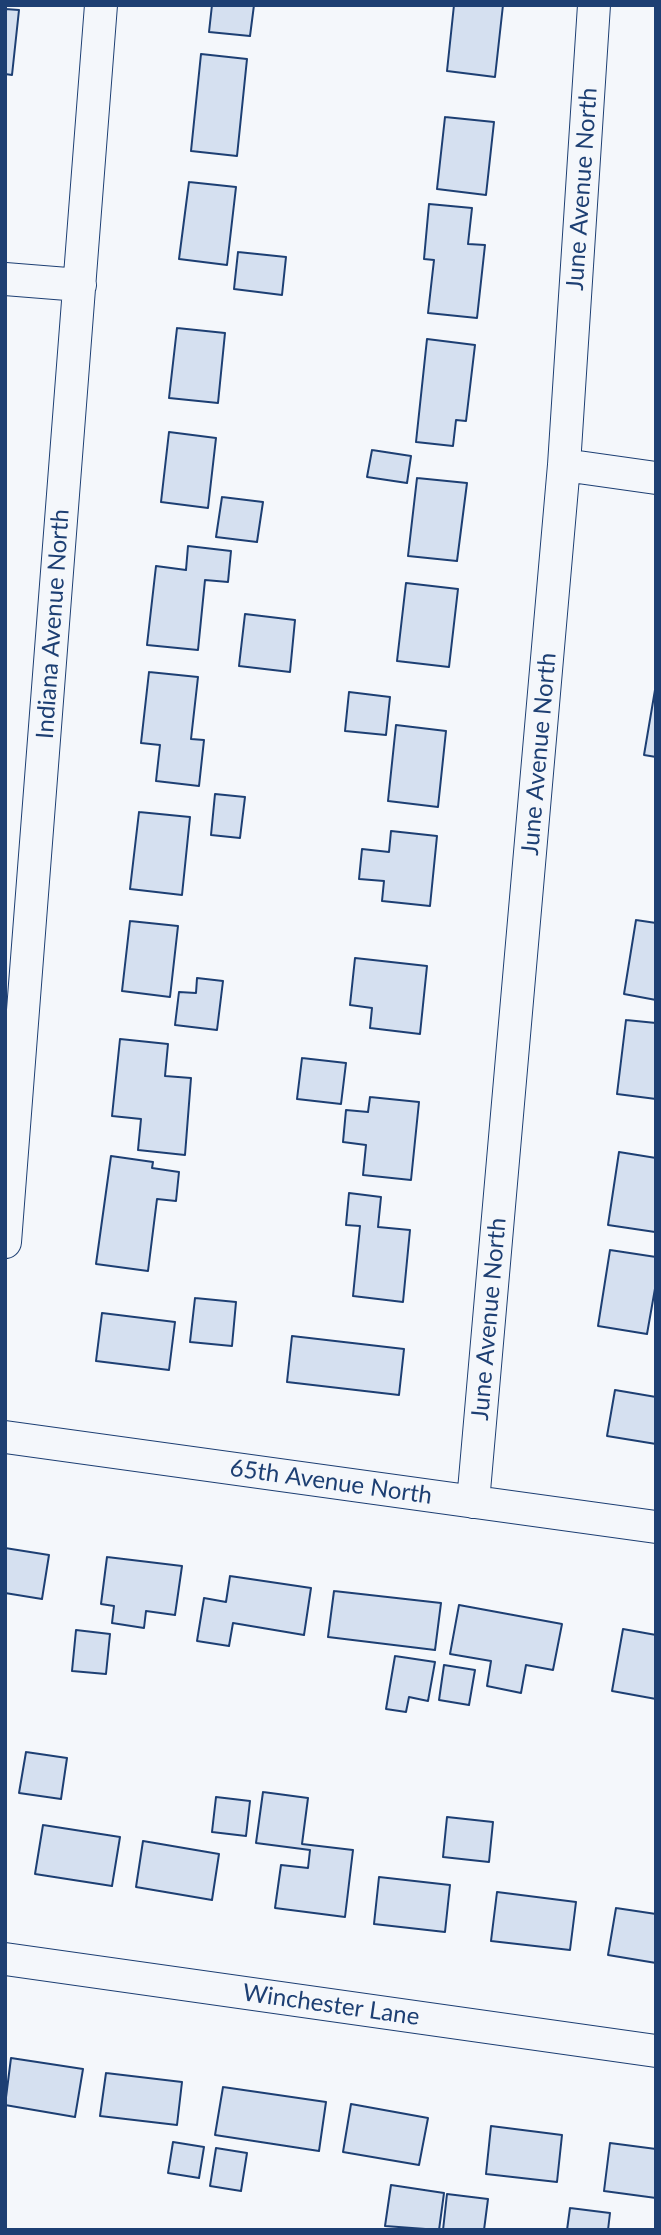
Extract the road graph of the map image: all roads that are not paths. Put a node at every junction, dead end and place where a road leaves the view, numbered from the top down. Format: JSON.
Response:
{"nodes":[{"id":1,"x":101,"y":5,"type":"edge"},
{"id":2,"x":594,"y":5,"type":"edge"},
{"id":3,"x":5,"y":279,"type":"edge"},
{"id":4,"x":80,"y":285,"type":"junction"},
{"id":5,"x":564,"y":465,"type":"junction"},
{"id":6,"x":656,"y":478,"type":"edge"},
{"id":7,"x":5,"y":1242,"type":"edge"},
{"id":8,"x":5,"y":1437,"type":"edge"},
{"id":9,"x":473,"y":1502,"type":"junction"},
{"id":10,"x":656,"y":1527,"type":"edge"},
{"id":11,"x":5,"y":1959,"type":"edge"},
{"id":12,"x":656,"y":2051,"type":"edge"}],
"edges":[{"from":1,"to":4,"type":"street","name":"Indiana Avenue North"},
{"from":2,"to":5,"type":"street","name":"June Avenue North"},
{"from":3,"to":4,"type":"street"},
{"from":4,"to":7,"type":"street","name":"Indiana Avenue North"},
{"from":5,"to":6,"type":"street"},
{"from":5,"to":9,"type":"street","name":"June Avenue North"},
{"from":8,"to":9,"type":"street","name":"65th Avenue North"},
{"from":9,"to":10,"type":"street","name":"65th Avenue North"},
{"from":11,"to":12,"type":"street","name":"Winchester Lane"}]}
